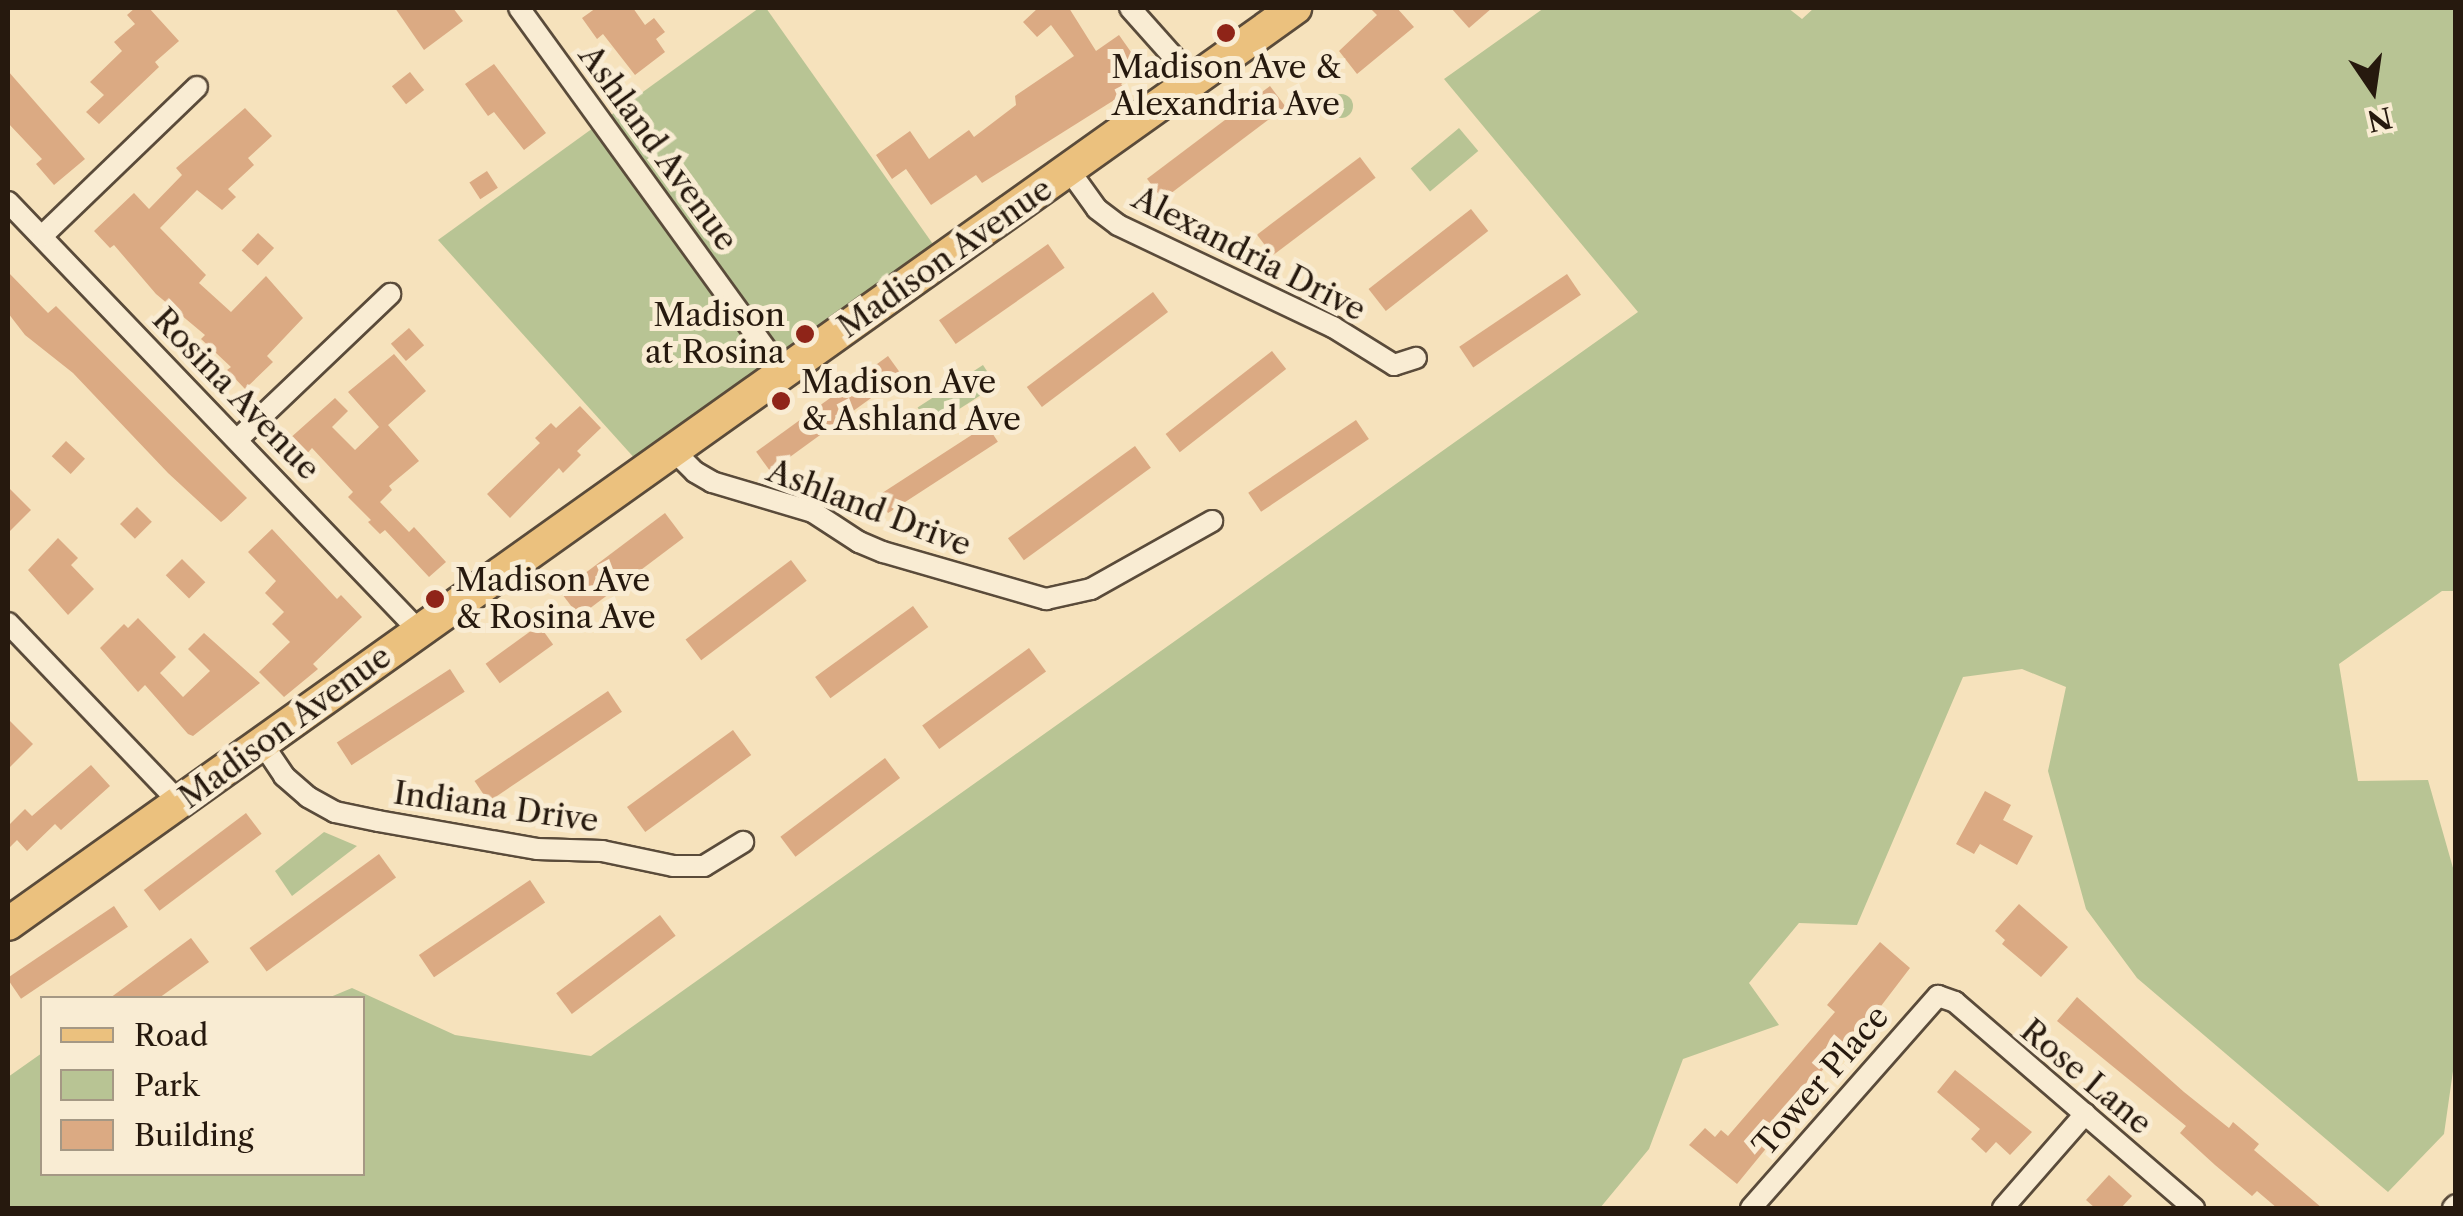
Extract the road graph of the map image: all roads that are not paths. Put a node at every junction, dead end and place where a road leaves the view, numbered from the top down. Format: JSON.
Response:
{"nodes":[{"id":1,"x":519,"y":8,"type":"edge"},
{"id":2,"x":1130,"y":8,"type":"edge"},
{"id":3,"x":1295,"y":8,"type":"edge"},
{"id":4,"x":1195,"y":81,"type":"junction"},
{"id":5,"x":197,"y":86,"type":"dead end"},
{"id":6,"x":1069,"y":170,"type":"junction"},
{"id":7,"x":8,"y":202,"type":"edge"},
{"id":8,"x":42,"y":236,"type":"junction"},
{"id":9,"x":390,"y":294,"type":"dead end"},
{"id":10,"x":1416,"y":358,"type":"dead end"},
{"id":11,"x":783,"y":373,"type":"junction"},
{"id":12,"x":239,"y":438,"type":"junction"},
{"id":13,"x":674,"y":450,"type":"junction"},
{"id":14,"x":1212,"y":521,"type":"dead end"},
{"id":15,"x":8,"y":623,"type":"edge"},
{"id":16,"x":419,"y":630,"type":"junction"},
{"id":17,"x":262,"y":744,"type":"junction"},
{"id":18,"x":180,"y":802,"type":"junction"},
{"id":19,"x":743,"y":842,"type":"dead end"},
{"id":20,"x":8,"y":924,"type":"edge"},
{"id":21,"x":1938,"y":996,"type":"joint"},
{"id":22,"x":2084,"y":1114,"type":"junction"},
{"id":23,"x":1751,"y":1208,"type":"edge"},
{"id":24,"x":2003,"y":1208,"type":"edge"},
{"id":25,"x":2194,"y":1208,"type":"edge"}],
"edges":[{"from":1,"to":11,"type":"street","name":"Ashland Avenue"},
{"from":2,"to":4,"type":"street"},
{"from":3,"to":4,"type":"main road","name":"Madison Avenue"},
{"from":4,"to":6,"type":"main road","name":"Madison Avenue"},
{"from":5,"to":8,"type":"street"},
{"from":6,"to":10,"type":"street","name":"Alexandria Drive"},
{"from":6,"to":11,"type":"main road","name":"Madison Avenue"},
{"from":7,"to":8,"type":"street","name":"Rosina Avenue"},
{"from":8,"to":12,"type":"street","name":"Rosina Avenue"},
{"from":9,"to":12,"type":"street"},
{"from":11,"to":13,"type":"main road","name":"Madison Avenue"},
{"from":12,"to":16,"type":"street","name":"Rosina Avenue"},
{"from":13,"to":14,"type":"street","name":"Ashland Drive"},
{"from":13,"to":16,"type":"main road","name":"Madison Avenue"},
{"from":15,"to":18,"type":"street"},
{"from":16,"to":17,"type":"main road","name":"Madison Avenue"},
{"from":17,"to":18,"type":"main road","name":"Madison Avenue"},
{"from":17,"to":19,"type":"street","name":"Indiana Drive"},
{"from":18,"to":20,"type":"main road","name":"Madison Avenue"},
{"from":21,"to":22,"type":"street","name":"Rose Lane"},
{"from":21,"to":23,"type":"street","name":"Tower Place"},
{"from":22,"to":24,"type":"street"},
{"from":22,"to":25,"type":"street","name":"Rose Lane"}]}
